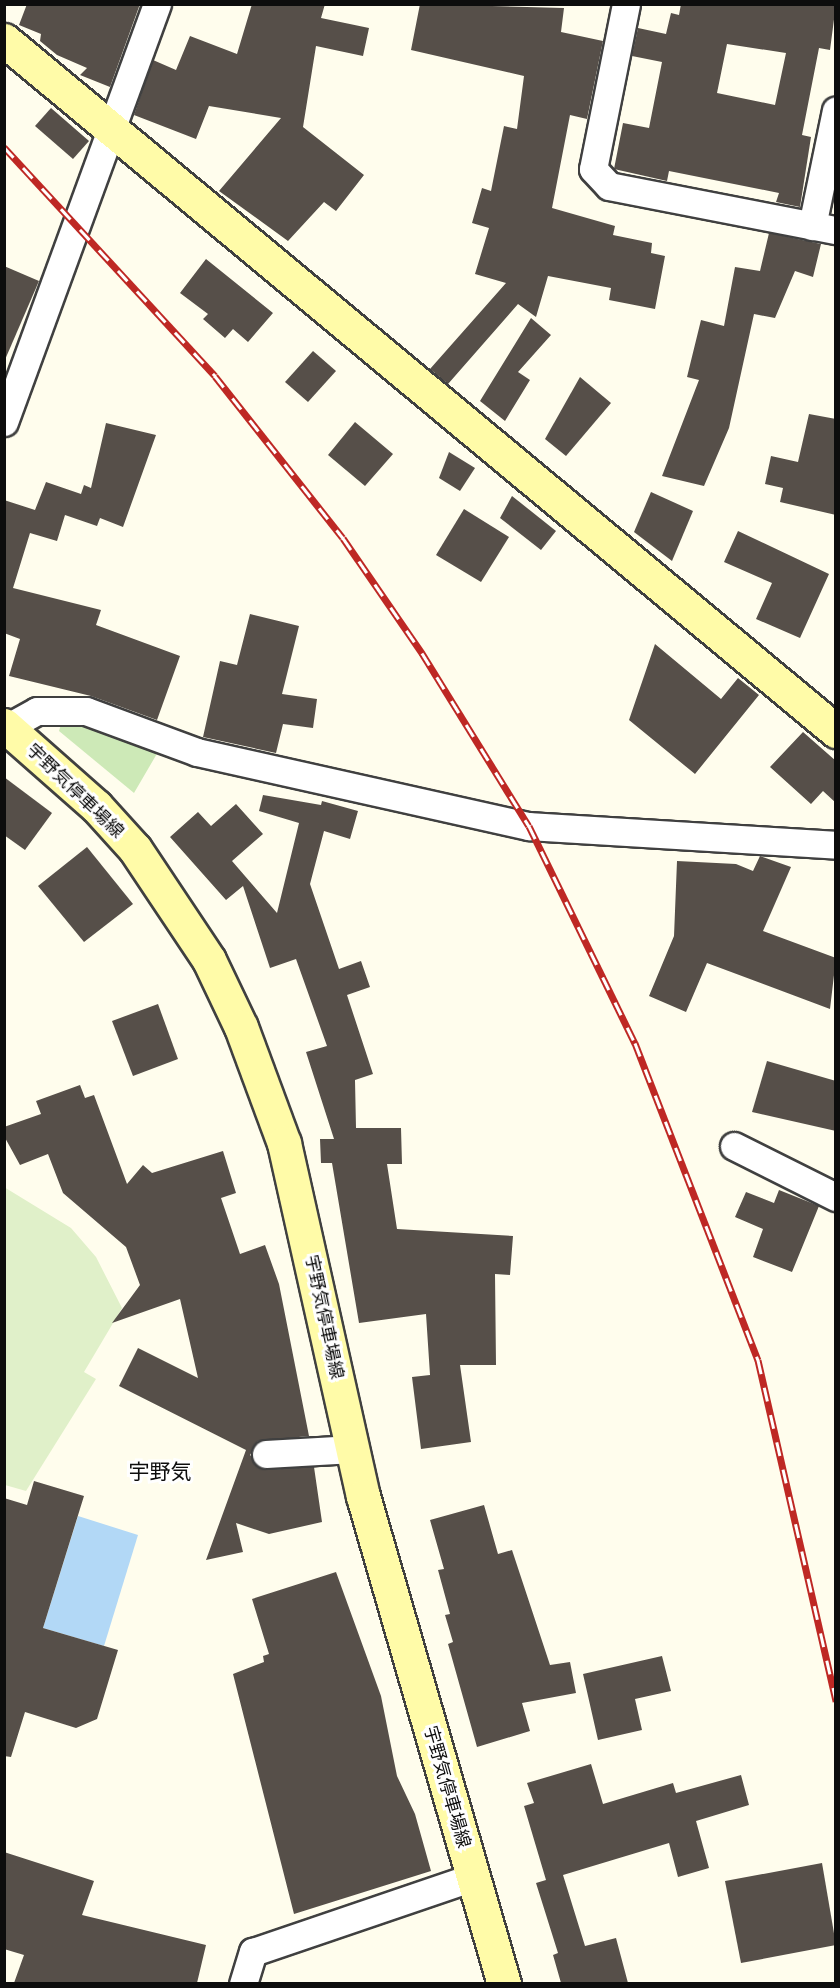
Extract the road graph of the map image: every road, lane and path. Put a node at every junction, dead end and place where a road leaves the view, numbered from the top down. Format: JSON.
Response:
{"nodes":[{"id":1,"x":157,"y":4,"type":"edge"},
{"id":2,"x":626,"y":4,"type":"edge"},
{"id":3,"x":4,"y":40,"type":"edge"},
{"id":4,"x":836,"y":110,"type":"edge"},
{"id":5,"x":114,"y":133,"type":"junction"},
{"id":6,"x":824,"y":228,"type":"edge"},
{"id":7,"x":4,"y":422,"type":"edge"},
{"id":8,"x":6,"y":726,"type":"edge"},
{"id":9,"x":836,"y":731,"type":"edge"},
{"id":10,"x":836,"y":845,"type":"edge"},
{"id":11,"x":734,"y":1146,"type":"dead end"},
{"id":12,"x":836,"y":1197,"type":"edge"},
{"id":13,"x":353,"y":1449,"type":"junction"},
{"id":14,"x":266,"y":1455,"type":"dead end"},
{"id":15,"x":473,"y":1877,"type":"junction"},
{"id":16,"x":243,"y":1983,"type":"edge"},
{"id":17,"x":504,"y":1983,"type":"edge"}],
"edges":[{"from":1,"to":5,"type":"street"},
{"from":2,"to":6,"type":"street"},
{"from":3,"to":5,"type":"main road"},
{"from":4,"to":6,"type":"street"},
{"from":5,"to":7,"type":"street"},
{"from":5,"to":9,"type":"main road"},
{"from":8,"to":10,"type":"street"},
{"from":8,"to":13,"type":"main road","name":"宇野気停車場線"},
{"from":11,"to":12,"type":"street"},
{"from":13,"to":14,"type":"street"},
{"from":13,"to":15,"type":"main road","name":"宇野気停車場線"},
{"from":15,"to":16,"type":"street"},
{"from":15,"to":17,"type":"main road","name":"宇野気停車場線"}]}
